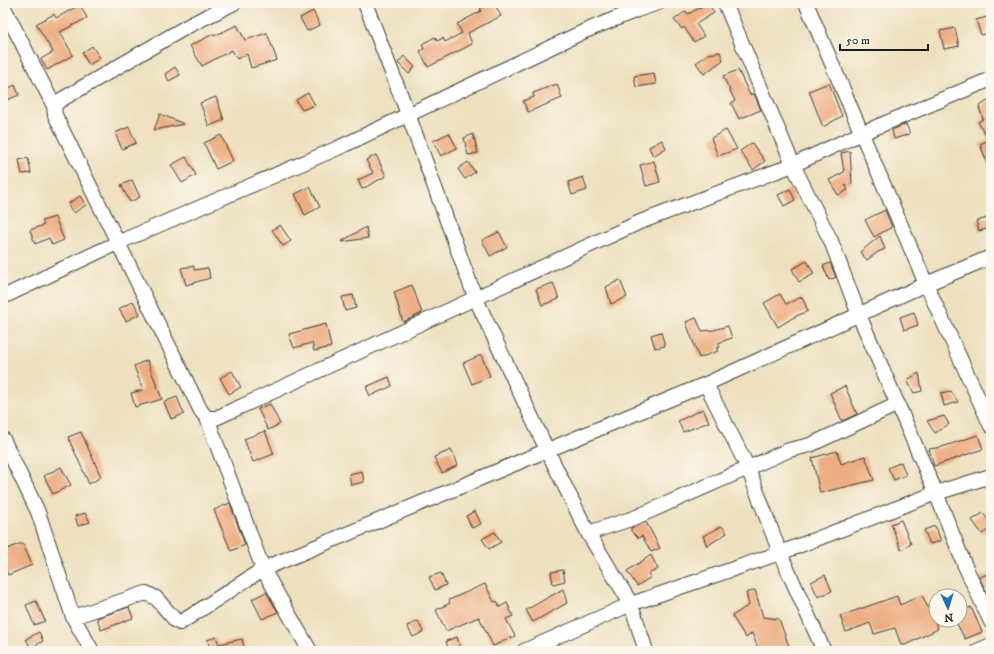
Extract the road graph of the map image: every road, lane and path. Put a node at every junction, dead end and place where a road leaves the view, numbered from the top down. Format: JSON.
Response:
{"nodes":[{"id":1,"x":234,"y":3,"type":"edge"},
{"id":2,"x":365,"y":3,"type":"edge"},
{"id":3,"x":658,"y":3,"type":"edge"},
{"id":4,"x":725,"y":3,"type":"edge"},
{"id":5,"x":806,"y":3,"type":"edge"},
{"id":6,"x":3,"y":6,"type":"edge"},
{"id":7,"x":991,"y":79,"type":"edge"},
{"id":8,"x":54,"y":106,"type":"junction"},
{"id":9,"x":408,"y":114,"type":"junction"},
{"id":10,"x":862,"y":132,"type":"junction"},
{"id":11,"x":793,"y":165,"type":"junction"},
{"id":12,"x":117,"y":243,"type":"junction"},
{"id":13,"x":991,"y":257,"type":"edge"},
{"id":14,"x":926,"y":284,"type":"junction"},
{"id":15,"x":3,"y":297,"type":"edge"},
{"id":16,"x":475,"y":297,"type":"junction"},
{"id":17,"x":859,"y":315,"type":"junction"},
{"id":18,"x":706,"y":384,"type":"junction"},
{"id":19,"x":898,"y":404,"type":"junction"},
{"id":20,"x":206,"y":418,"type":"junction"},
{"id":21,"x":991,"y":426,"type":"edge"},
{"id":22,"x":3,"y":439,"type":"edge"},
{"id":23,"x":548,"y":452,"type":"junction"},
{"id":24,"x":748,"y":468,"type":"junction"},
{"id":25,"x":991,"y":476,"type":"edge"},
{"id":26,"x":936,"y":493,"type":"junction"},
{"id":27,"x":588,"y":533,"type":"junction"},
{"id":28,"x":780,"y":553,"type":"junction"},
{"id":29,"x":263,"y":569,"type":"junction"},
{"id":30,"x":631,"y":604,"type":"junction"},
{"id":31,"x":73,"y":618,"type":"junction"},
{"id":32,"x":991,"y":622,"type":"edge"},
{"id":33,"x":991,"y":645,"type":"edge"},
{"id":34,"x":92,"y":651,"type":"edge"},
{"id":35,"x":310,"y":651,"type":"edge"},
{"id":36,"x":524,"y":651,"type":"edge"},
{"id":37,"x":646,"y":651,"type":"edge"},
{"id":38,"x":824,"y":651,"type":"edge"},
{"id":39,"x":977,"y":651,"type":"edge"}],
"edges":[{"from":1,"to":8,"type":"street"},
{"from":2,"to":9,"type":"street"},
{"from":3,"to":9,"type":"street"},
{"from":4,"to":11,"type":"street"},
{"from":5,"to":10,"type":"street"},
{"from":6,"to":8,"type":"street"},
{"from":7,"to":10,"type":"street"},
{"from":8,"to":12,"type":"street"},
{"from":9,"to":12,"type":"street"},
{"from":9,"to":16,"type":"street"},
{"from":10,"to":11,"type":"street"},
{"from":10,"to":14,"type":"street"},
{"from":11,"to":16,"type":"street"},
{"from":11,"to":17,"type":"street"},
{"from":12,"to":15,"type":"street"},
{"from":12,"to":20,"type":"street"},
{"from":13,"to":14,"type":"street"},
{"from":14,"to":17,"type":"street"},
{"from":14,"to":21,"type":"street"},
{"from":16,"to":20,"type":"street"},
{"from":16,"to":23,"type":"street"},
{"from":17,"to":18,"type":"street"},
{"from":17,"to":19,"type":"street"},
{"from":18,"to":23,"type":"street"},
{"from":18,"to":24,"type":"street"},
{"from":19,"to":24,"type":"street"},
{"from":19,"to":26,"type":"street"},
{"from":20,"to":29,"type":"street"},
{"from":22,"to":31,"type":"street"},
{"from":23,"to":27,"type":"street"},
{"from":23,"to":29,"type":"street"},
{"from":24,"to":27,"type":"street"},
{"from":24,"to":28,"type":"street"},
{"from":25,"to":26,"type":"street"},
{"from":26,"to":28,"type":"street"},
{"from":26,"to":32,"type":"street"},
{"from":27,"to":30,"type":"street"},
{"from":28,"to":30,"type":"street"},
{"from":28,"to":38,"type":"street"},
{"from":29,"to":31,"type":"street"},
{"from":29,"to":35,"type":"street"},
{"from":30,"to":36,"type":"street"},
{"from":30,"to":37,"type":"street"},
{"from":31,"to":34,"type":"street"},
{"from":33,"to":39,"type":"street"}]}
